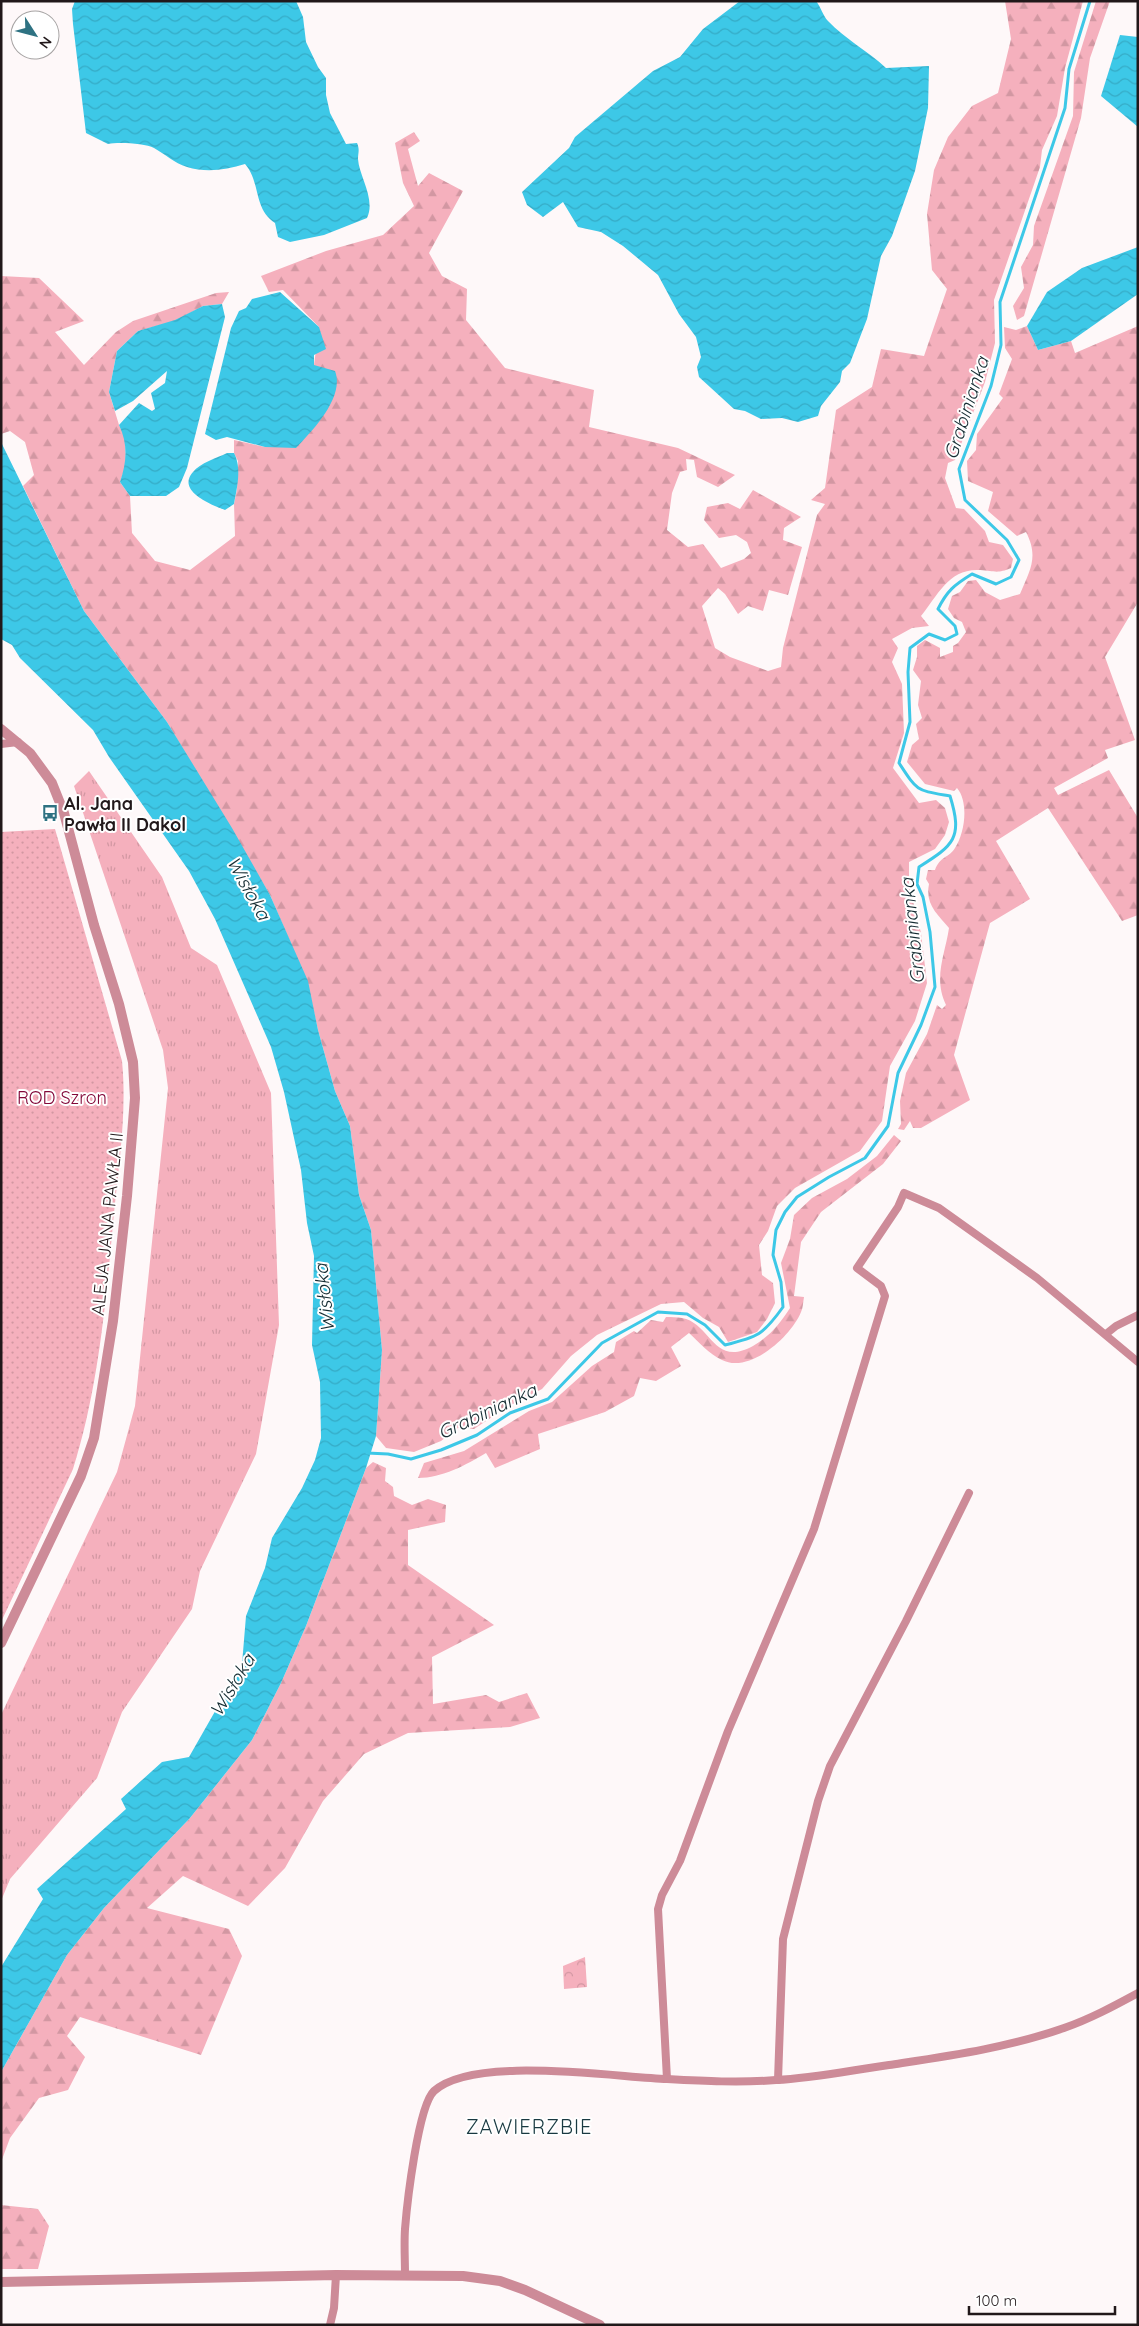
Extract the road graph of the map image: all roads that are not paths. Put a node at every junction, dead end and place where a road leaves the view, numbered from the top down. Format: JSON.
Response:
{"nodes":[{"id":1,"x":1,"y":729,"type":"edge"},
{"id":2,"x":18,"y":742,"type":"junction"},
{"id":3,"x":1,"y":744,"type":"edge"},
{"id":4,"x":1138,"y":1315,"type":"edge"},
{"id":5,"x":1106,"y":1334,"type":"junction"},
{"id":6,"x":1138,"y":1362,"type":"edge"},
{"id":7,"x":969,"y":1493,"type":"dead end"},
{"id":8,"x":1,"y":1643,"type":"edge"},
{"id":9,"x":1138,"y":1993,"type":"edge"},
{"id":10,"x":668,"y":2079,"type":"junction"},
{"id":11,"x":778,"y":2080,"type":"junction"},
{"id":12,"x":336,"y":2274,"type":"junction"},
{"id":13,"x":405,"y":2275,"type":"junction"},
{"id":14,"x":1,"y":2282,"type":"edge"},
{"id":15,"x":330,"y":2325,"type":"edge"},
{"id":16,"x":600,"y":2325,"type":"edge"}],
"edges":[{"from":1,"to":2,"type":"street","name":"ALEJA JANA PAWŁA II"},
{"from":2,"to":3,"type":"street"},
{"from":2,"to":8,"type":"street","name":"ALEJA JANA PAWŁA II"},
{"from":4,"to":5,"type":"street"},
{"from":5,"to":6,"type":"street"},
{"from":5,"to":10,"type":"street"},
{"from":7,"to":11,"type":"street"},
{"from":9,"to":11,"type":"street"},
{"from":10,"to":11,"type":"street"},
{"from":10,"to":13,"type":"street"},
{"from":12,"to":13,"type":"street"},
{"from":12,"to":14,"type":"street"},
{"from":12,"to":15,"type":"street"},
{"from":13,"to":16,"type":"street"}]}
